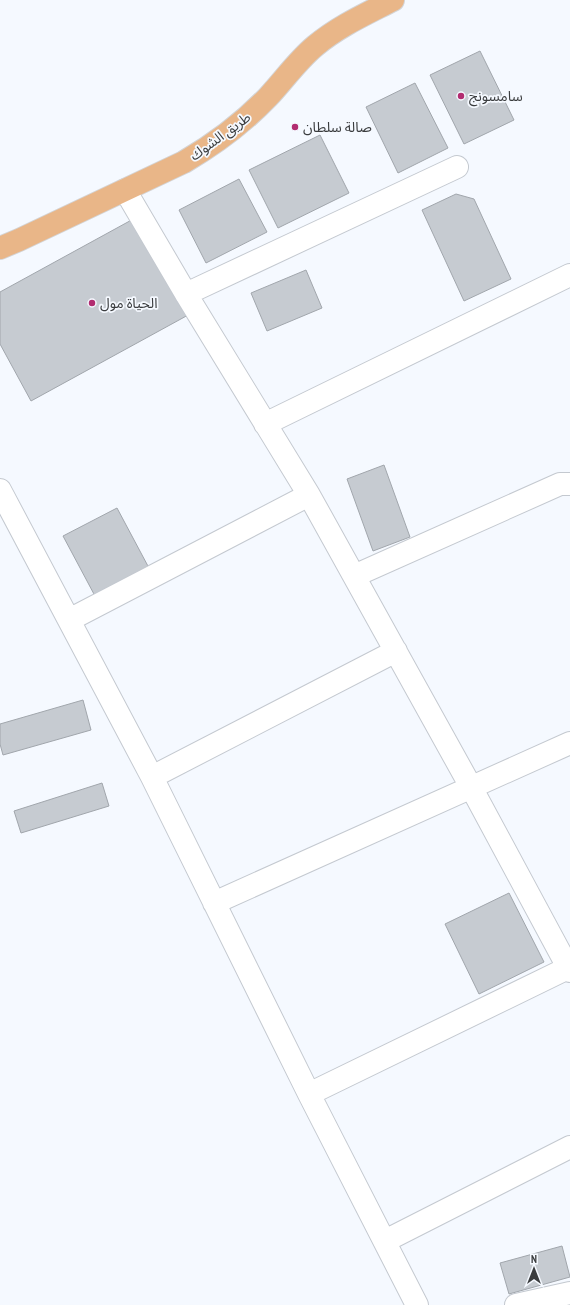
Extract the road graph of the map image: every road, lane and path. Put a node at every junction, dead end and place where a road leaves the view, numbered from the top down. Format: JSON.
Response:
{"nodes":[{"id":1,"x":393,"y":0,"type":"edge"},
{"id":2,"x":457,"y":167,"type":"dead end"},
{"id":3,"x":125,"y":190,"type":"junction"},
{"id":4,"x":0,"y":248,"type":"edge"},
{"id":5,"x":570,"y":275,"type":"edge"},
{"id":6,"x":186,"y":294,"type":"junction"},
{"id":7,"x":265,"y":424,"type":"junction"},
{"id":8,"x":570,"y":484,"type":"edge"},
{"id":9,"x":0,"y":490,"type":"edge"},
{"id":10,"x":309,"y":495,"type":"junction"},
{"id":11,"x":354,"y":576,"type":"junction"},
{"id":12,"x":69,"y":620,"type":"junction"},
{"id":13,"x":396,"y":651,"type":"junction"},
{"id":14,"x":569,"y":747,"type":"edge"},
{"id":15,"x":152,"y":778,"type":"junction"},
{"id":16,"x":471,"y":787,"type":"junction"},
{"id":17,"x":214,"y":903,"type":"junction"},
{"id":18,"x":569,"y":969,"type":"edge"},
{"id":19,"x":309,"y":1094,"type":"junction"},
{"id":20,"x":570,"y":1147,"type":"edge"},
{"id":21,"x":384,"y":1241,"type":"junction"},
{"id":22,"x":570,"y":1293,"type":"edge"},
{"id":23,"x":417,"y":1305,"type":"edge"},
{"id":24,"x":516,"y":1305,"type":"edge"}],
"edges":[{"from":1,"to":3,"type":"main road","name":"طريق الشوك"},
{"from":2,"to":6,"type":"street"},
{"from":3,"to":4,"type":"main road","name":"طريق الشوك"},
{"from":3,"to":6,"type":"street"},
{"from":5,"to":7,"type":"street"},
{"from":6,"to":7,"type":"street"},
{"from":7,"to":10,"type":"street"},
{"from":8,"to":11,"type":"street"},
{"from":9,"to":12,"type":"street"},
{"from":10,"to":11,"type":"street"},
{"from":10,"to":12,"type":"street"},
{"from":11,"to":13,"type":"street"},
{"from":12,"to":15,"type":"street"},
{"from":13,"to":15,"type":"street"},
{"from":13,"to":16,"type":"street"},
{"from":14,"to":16,"type":"street"},
{"from":15,"to":17,"type":"street"},
{"from":16,"to":17,"type":"street"},
{"from":16,"to":18,"type":"street"},
{"from":17,"to":19,"type":"street"},
{"from":18,"to":19,"type":"street"},
{"from":19,"to":21,"type":"street"},
{"from":20,"to":21,"type":"street"},
{"from":21,"to":23,"type":"street"},
{"from":22,"to":24,"type":"street"}]}
